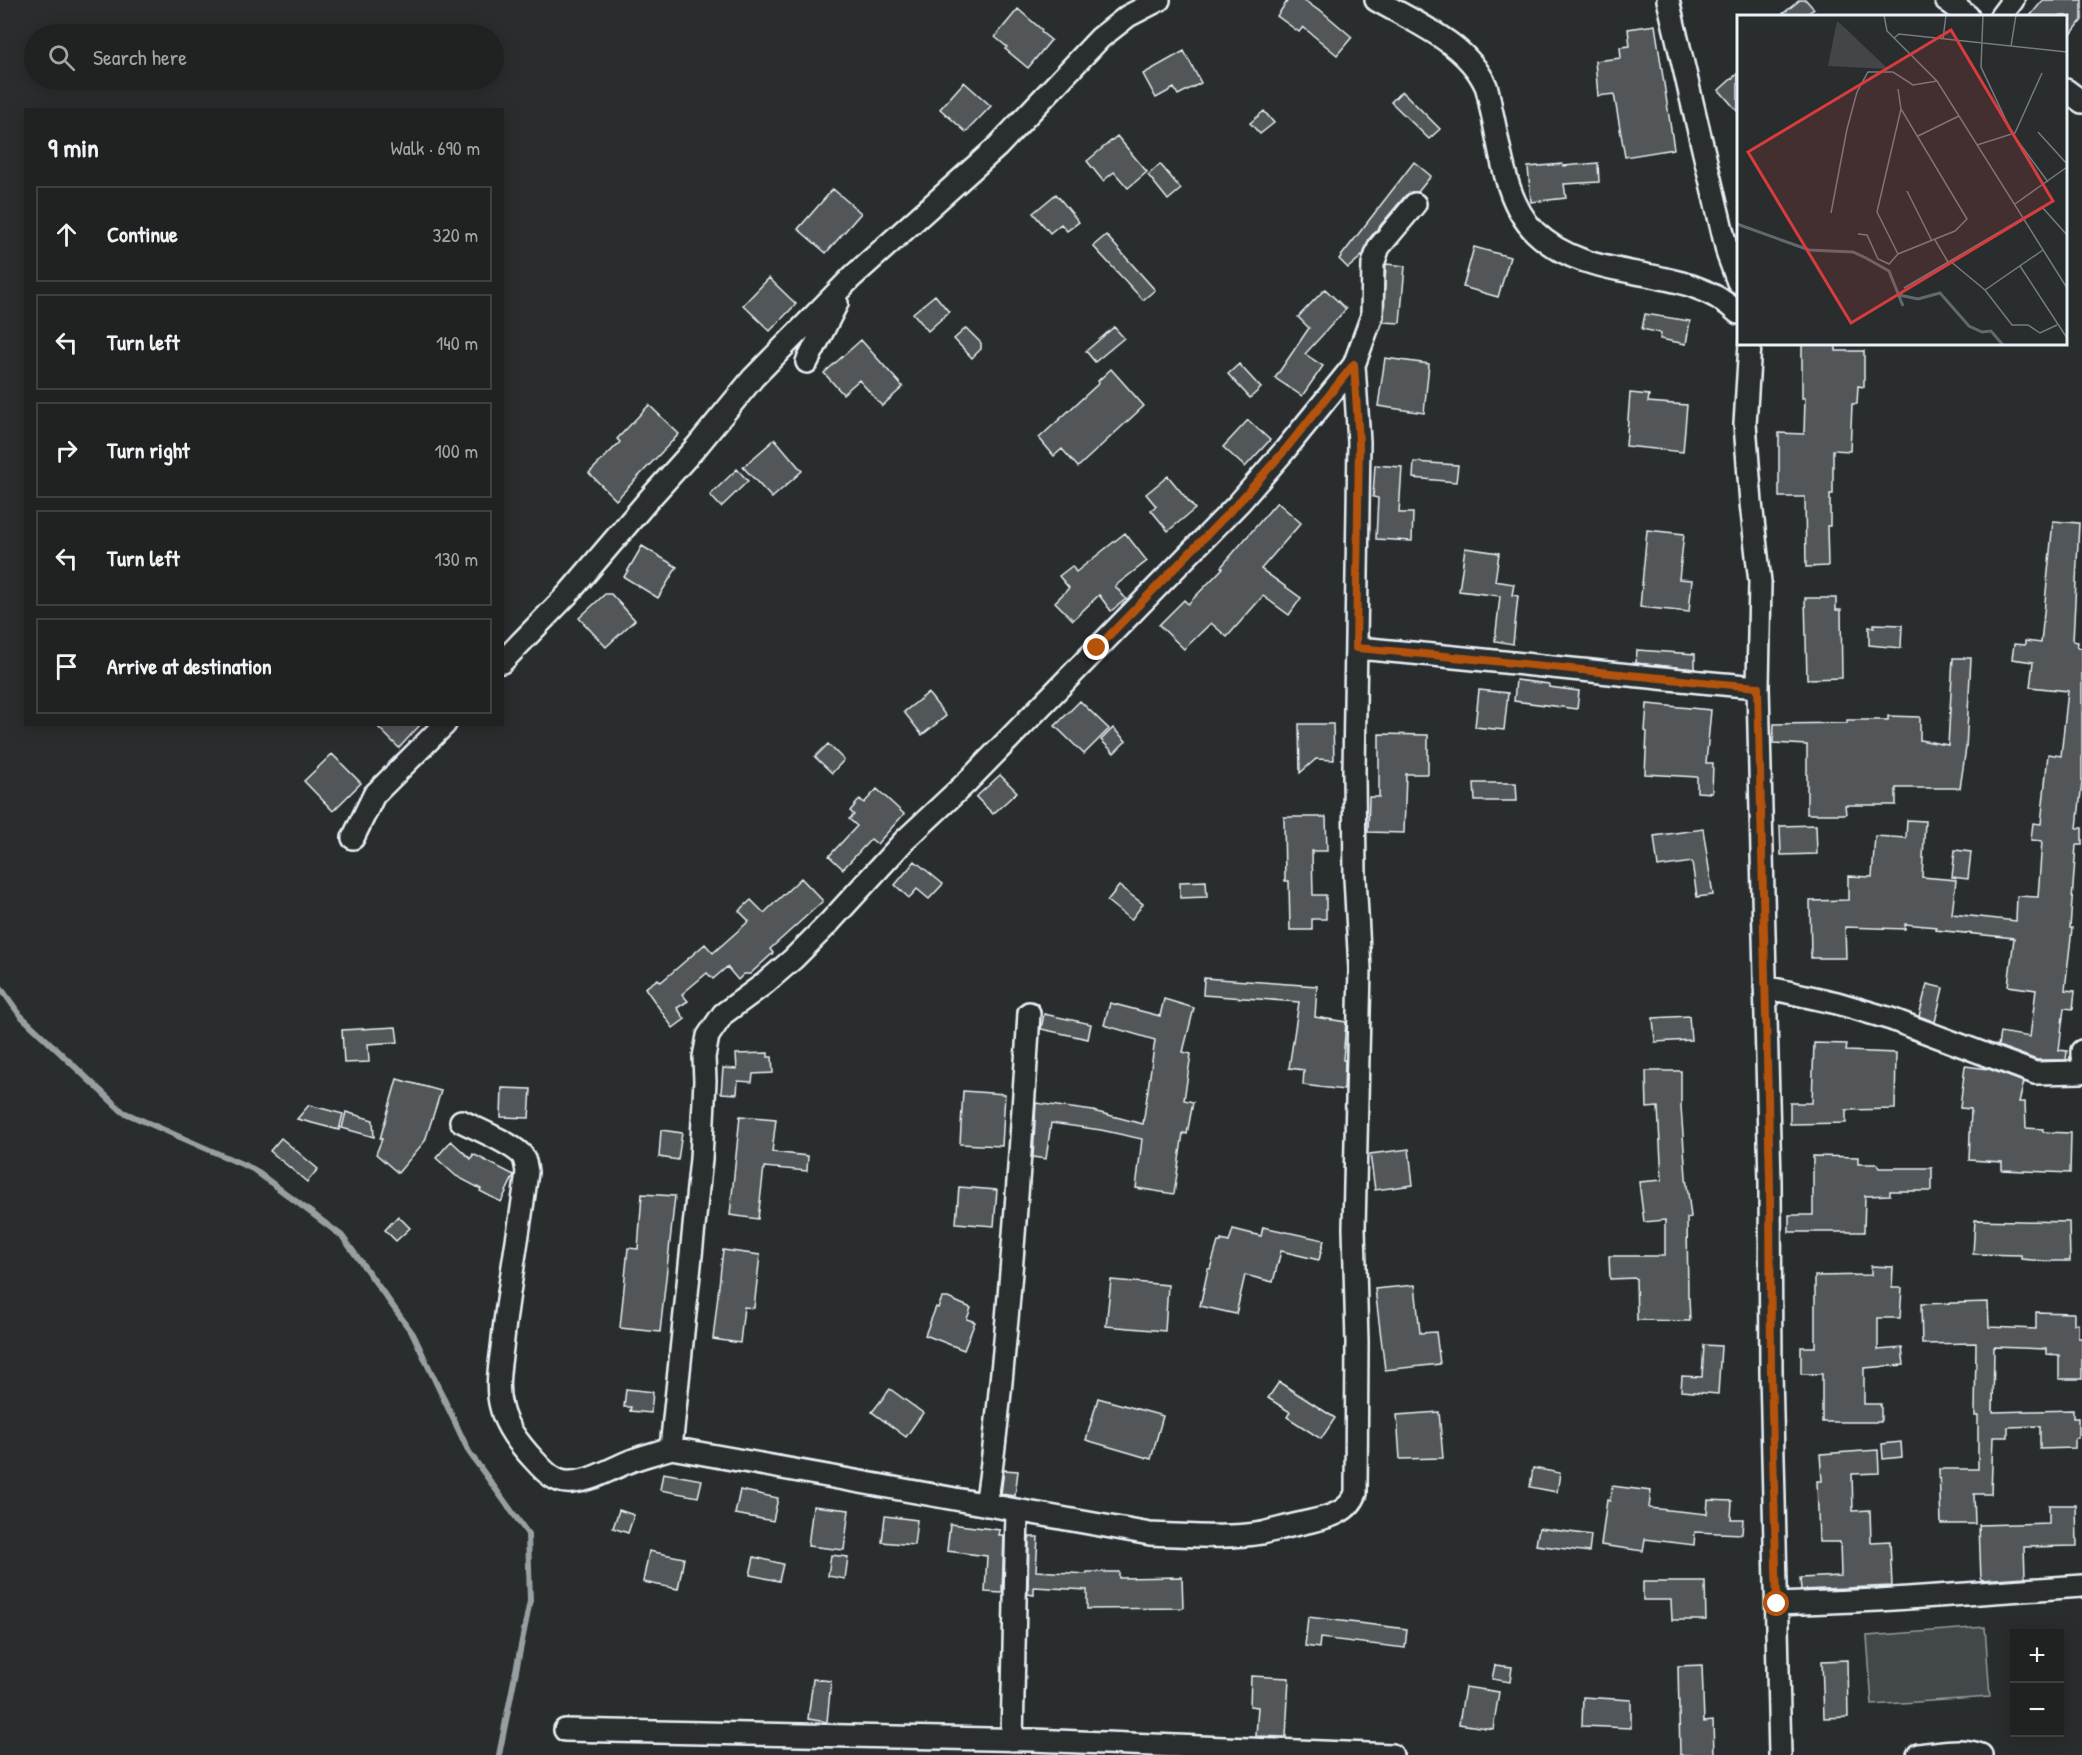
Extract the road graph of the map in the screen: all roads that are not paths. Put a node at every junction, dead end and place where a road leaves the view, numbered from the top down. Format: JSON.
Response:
{"nodes":[{"id":1,"x":1159,"y":0,"type":"edge"},
{"id":2,"x":1376,"y":0,"type":"edge"},
{"id":3,"x":1668,"y":0,"type":"edge"},
{"id":4,"x":1946,"y":0,"type":"edge"},
{"id":5,"x":2013,"y":0,"type":"edge"},
{"id":6,"x":1967,"y":15,"type":"edge"},
{"id":7,"x":2002,"y":15,"type":"edge"},
{"id":8,"x":2067,"y":91,"type":"edge"},
{"id":9,"x":2082,"y":102,"type":"edge"},
{"id":10,"x":1415,"y":204,"type":"dead end"},
{"id":11,"x":852,"y":277,"type":"junction"},
{"id":12,"x":1737,"y":279,"type":"edge"},
{"id":13,"x":1737,"y":312,"type":"edge"},
{"id":14,"x":1750,"y":345,"type":"edge"},
{"id":15,"x":807,"y":362,"type":"dead end"},
{"id":16,"x":1354,"y":364,"type":"junction"},
{"id":17,"x":1356,"y":648,"type":"junction"},
{"id":18,"x":504,"y":660,"type":"edge"},
{"id":19,"x":1758,"y":687,"type":"junction"},
{"id":20,"x":443,"y":726,"type":"edge"},
{"id":21,"x":353,"y":838,"type":"dead end"},
{"id":22,"x":1765,"y":987,"type":"junction"},
{"id":23,"x":1029,"y":1013,"type":"dead end"},
{"id":24,"x":2082,"y":1051,"type":"edge"},
{"id":25,"x":2082,"y":1057,"type":"edge"},
{"id":26,"x":2082,"y":1072,"type":"edge"},
{"id":27,"x":461,"y":1121,"type":"dead end"},
{"id":28,"x":671,"y":1448,"type":"junction"},
{"id":29,"x":986,"y":1505,"type":"junction"},
{"id":30,"x":1017,"y":1511,"type":"junction"},
{"id":31,"x":2082,"y":1586,"type":"edge"},
{"id":32,"x":1777,"y":1604,"type":"junction"},
{"id":33,"x":565,"y":1730,"type":"dead end"},
{"id":34,"x":1027,"y":1745,"type":"edge"},
{"id":35,"x":1392,"y":1755,"type":"edge"},
{"id":36,"x":1780,"y":1755,"type":"edge"},
{"id":37,"x":1918,"y":1755,"type":"edge"},
{"id":38,"x":1981,"y":1755,"type":"edge"}],
"edges":[{"from":1,"to":11,"type":"street"},
{"from":2,"to":13,"type":"street"},
{"from":3,"to":12,"type":"street"},
{"from":4,"to":6,"type":"street"},
{"from":5,"to":7,"type":"street"},
{"from":8,"to":9,"type":"street"},
{"from":10,"to":16,"type":"street"},
{"from":11,"to":15,"type":"street"},
{"from":11,"to":18,"type":"street"},
{"from":14,"to":19,"type":"street"},
{"from":16,"to":17,"type":"street"},
{"from":16,"to":28,"type":"street"},
{"from":17,"to":19,"type":"street"},
{"from":17,"to":30,"type":"street"},
{"from":19,"to":22,"type":"street"},
{"from":20,"to":21,"type":"street"},
{"from":22,"to":26,"type":"street"},
{"from":22,"to":32,"type":"street"},
{"from":23,"to":29,"type":"street"},
{"from":24,"to":25,"type":"street"},
{"from":27,"to":28,"type":"street"},
{"from":28,"to":29,"type":"street"},
{"from":29,"to":30,"type":"street"},
{"from":30,"to":34,"type":"street"},
{"from":31,"to":32,"type":"street"},
{"from":32,"to":36,"type":"street"},
{"from":33,"to":34,"type":"street"},
{"from":34,"to":35,"type":"street"},
{"from":37,"to":38,"type":"street"}]}
